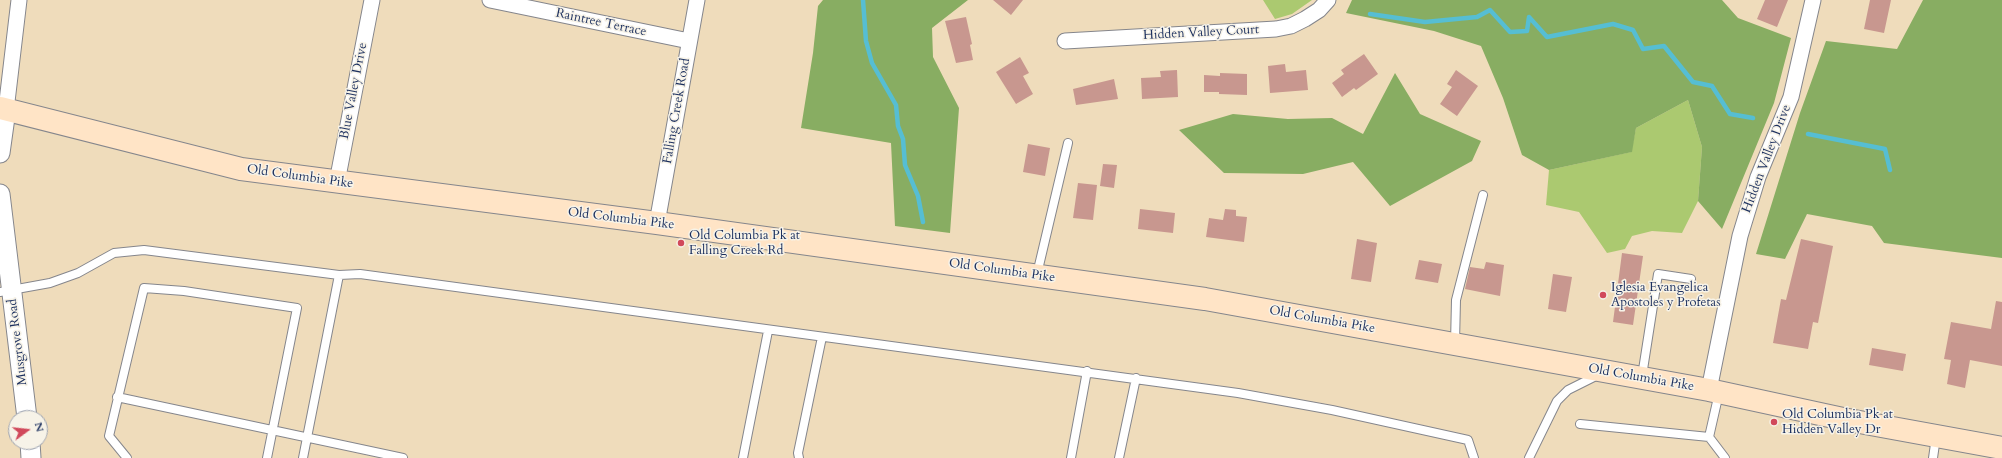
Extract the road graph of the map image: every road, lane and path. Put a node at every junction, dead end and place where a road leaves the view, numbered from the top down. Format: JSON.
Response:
{"nodes":[{"id":1,"x":19,"y":0,"type":"edge"},
{"id":2,"x":372,"y":0,"type":"edge"},
{"id":3,"x":490,"y":0,"type":"edge"},
{"id":4,"x":697,"y":0,"type":"edge"},
{"id":5,"x":1328,"y":0,"type":"edge"},
{"id":6,"x":1813,"y":0,"type":"edge"},
{"id":7,"x":689,"y":41,"type":"junction"},
{"id":8,"x":1065,"y":41,"type":"dead end"},
{"id":9,"x":3,"y":109,"type":"edge"},
{"id":10,"x":1068,"y":143,"type":"dead end"},
{"id":11,"x":0,"y":153,"type":"edge"},
{"id":12,"x":337,"y":182,"type":"junction"},
{"id":13,"x":0,"y":194,"type":"edge"},
{"id":14,"x":1483,"y":195,"type":"dead end"},
{"id":15,"x":657,"y":223,"type":"junction"},
{"id":16,"x":339,"y":275,"type":"junction"},
{"id":17,"x":1037,"y":276,"type":"junction"},
{"id":18,"x":1691,"y":279,"type":"dead end"},
{"id":19,"x":6,"y":291,"type":"edge"},
{"id":20,"x":768,"y":331,"type":"junction"},
{"id":21,"x":822,"y":337,"type":"junction"},
{"id":22,"x":1455,"y":344,"type":"junction"},
{"id":23,"x":1087,"y":371,"type":"junction"},
{"id":24,"x":1606,"y":371,"type":"junction"},
{"id":25,"x":1136,"y":378,"type":"junction"},
{"id":26,"x":1642,"y":378,"type":"junction"},
{"id":27,"x":1714,"y":391,"type":"junction"},
{"id":28,"x":117,"y":397,"type":"junction"},
{"id":29,"x":26,"y":410,"type":"edge"},
{"id":30,"x":1580,"y":424,"type":"dead end"},
{"id":31,"x":273,"y":431,"type":"junction"},
{"id":32,"x":1936,"y":436,"type":"junction"},
{"id":33,"x":1709,"y":437,"type":"junction"},
{"id":34,"x":307,"y":438,"type":"junction"},
{"id":35,"x":2002,"y":448,"type":"edge"},
{"id":36,"x":128,"y":458,"type":"edge"},
{"id":37,"x":267,"y":458,"type":"edge"},
{"id":38,"x":303,"y":458,"type":"edge"},
{"id":39,"x":402,"y":458,"type":"edge"},
{"id":40,"x":743,"y":458,"type":"edge"},
{"id":41,"x":799,"y":458,"type":"edge"},
{"id":42,"x":1071,"y":458,"type":"edge"},
{"id":43,"x":1119,"y":458,"type":"edge"},
{"id":44,"x":1474,"y":458,"type":"edge"},
{"id":45,"x":1529,"y":458,"type":"edge"},
{"id":46,"x":1725,"y":458,"type":"edge"},
{"id":47,"x":1933,"y":458,"type":"edge"}],
"edges":[{"from":1,"to":9,"type":"street"},
{"from":2,"to":12,"type":"street","name":"Blue Valley Drive"},
{"from":3,"to":7,"type":"street","name":"Raintree Terrace"},
{"from":4,"to":7,"type":"street","name":"Falling Creek Road"},
{"from":5,"to":8,"type":"street","name":"Hidden Valley Court"},
{"from":6,"to":27,"type":"street","name":"Hidden Valley Drive"},
{"from":7,"to":15,"type":"street","name":"Falling Creek Road"},
{"from":9,"to":11,"type":"street"},
{"from":9,"to":12,"type":"main road","name":"Old Columbia Pike"},
{"from":10,"to":17,"type":"lane"},
{"from":12,"to":15,"type":"main road","name":"Old Columbia Pike"},
{"from":13,"to":19,"type":"street","name":"Musgrove Road"},
{"from":14,"to":22,"type":"lane"},
{"from":15,"to":17,"type":"main road","name":"Old Columbia Pike"},
{"from":16,"to":19,"type":"lane"},
{"from":16,"to":20,"type":"lane"},
{"from":16,"to":34,"type":"lane"},
{"from":17,"to":22,"type":"main road","name":"Old Columbia Pike"},
{"from":18,"to":26,"type":"lane"},
{"from":19,"to":29,"type":"street","name":"Musgrove Road"},
{"from":20,"to":21,"type":"lane"},
{"from":20,"to":40,"type":"lane"},
{"from":21,"to":23,"type":"lane"},
{"from":21,"to":41,"type":"lane"},
{"from":22,"to":24,"type":"main road","name":"Old Columbia Pike"},
{"from":23,"to":25,"type":"lane"},
{"from":23,"to":42,"type":"lane"},
{"from":24,"to":26,"type":"main road","name":"Old Columbia Pike"},
{"from":24,"to":45,"type":"lane"},
{"from":25,"to":43,"type":"lane"},
{"from":25,"to":44,"type":"lane"},
{"from":26,"to":27,"type":"main road","name":"Old Columbia Pike"},
{"from":27,"to":32,"type":"main road","name":"Old Columbia Pike"},
{"from":27,"to":33,"type":"lane"},
{"from":28,"to":31,"type":"lane"},
{"from":28,"to":31,"type":"lane"},
{"from":28,"to":36,"type":"lane"},
{"from":30,"to":33,"type":"lane"},
{"from":31,"to":34,"type":"lane"},
{"from":31,"to":37,"type":"lane"},
{"from":32,"to":35,"type":"main road","name":"Old Columbia Pike"},
{"from":32,"to":47,"type":"lane"},
{"from":33,"to":46,"type":"lane"},
{"from":34,"to":38,"type":"lane"},
{"from":34,"to":39,"type":"lane"}]}
